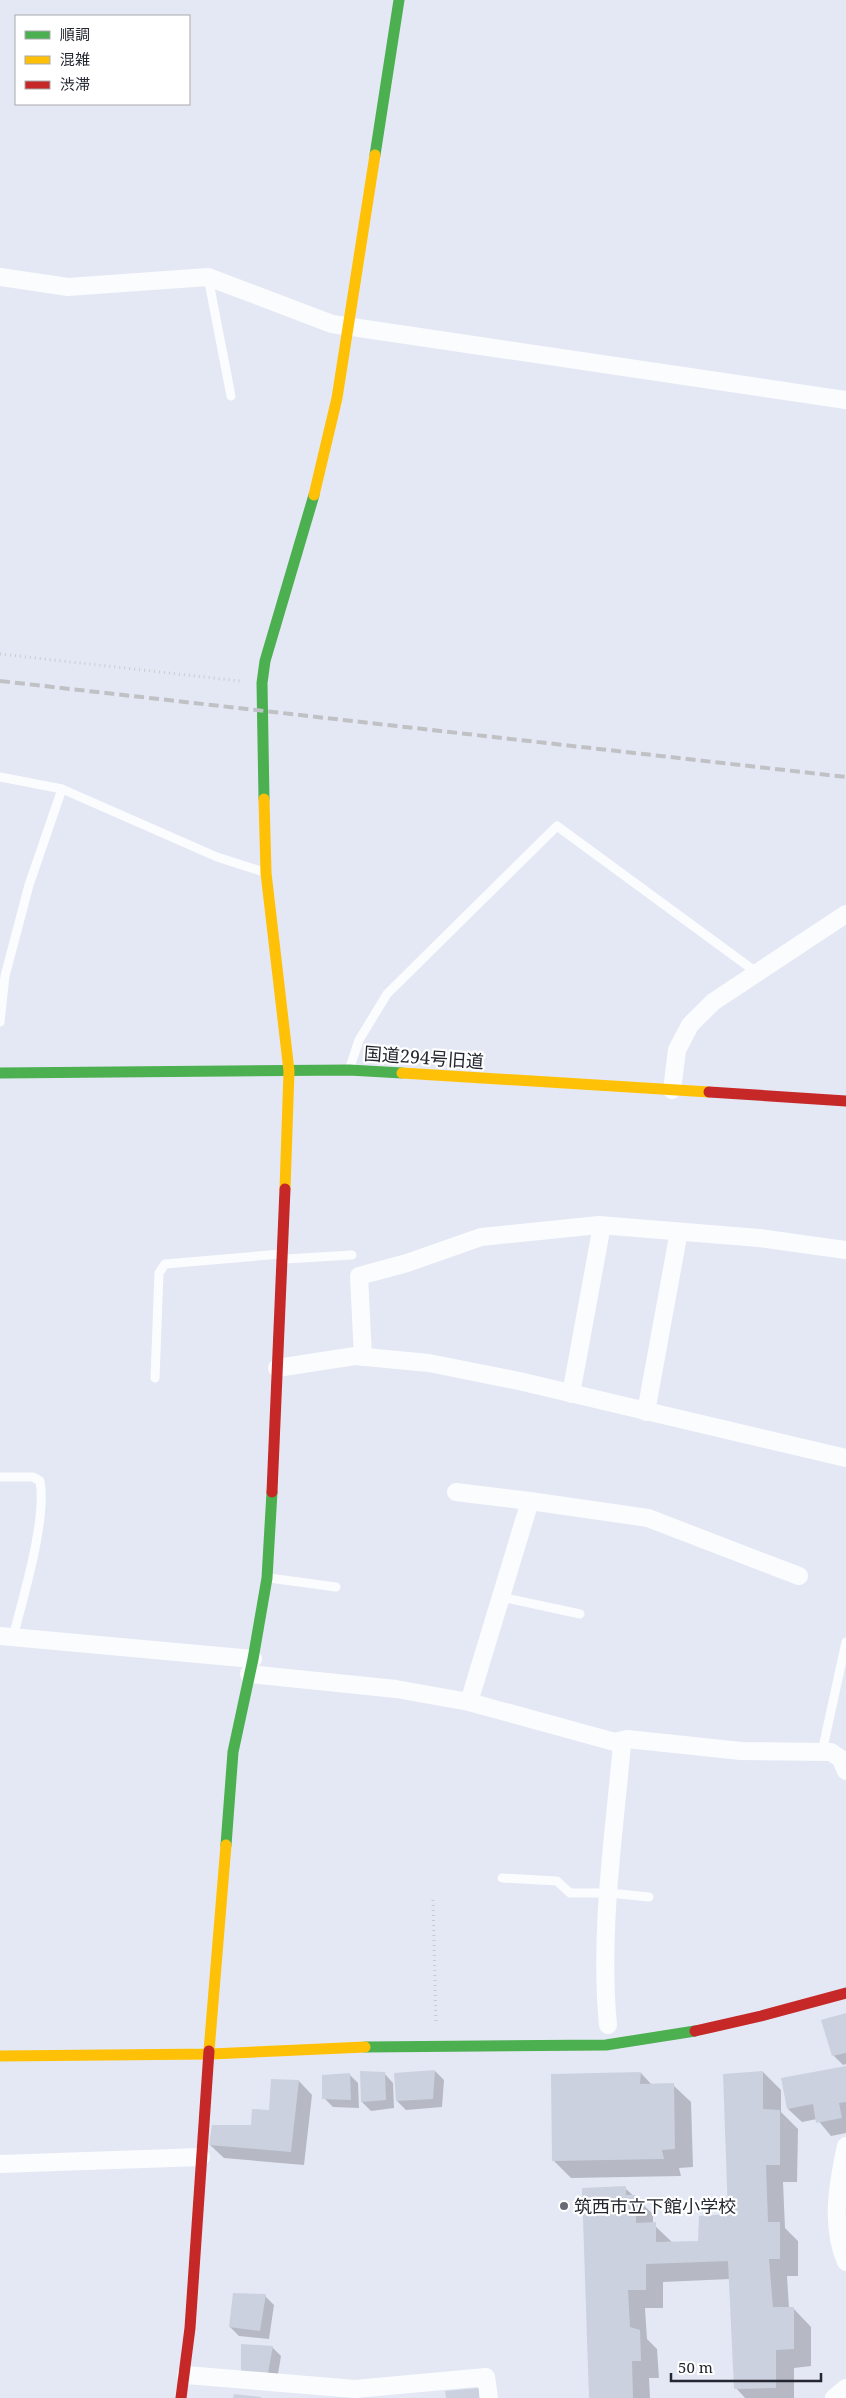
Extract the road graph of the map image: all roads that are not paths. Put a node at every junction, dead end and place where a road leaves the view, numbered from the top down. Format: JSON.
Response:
{"nodes":[{"id":1,"x":399,"y":0,"type":"edge"},
{"id":2,"x":0,"y":277,"type":"edge"},
{"id":3,"x":208,"y":277,"type":"junction"},
{"id":4,"x":349,"y":326,"type":"junction"},
{"id":5,"x":231,"y":396,"type":"dead end"},
{"id":6,"x":846,"y":400,"type":"edge"},
{"id":7,"x":0,"y":777,"type":"edge"},
{"id":8,"x":62,"y":789,"type":"junction"},
{"id":9,"x":266,"y":873,"type":"junction"},
{"id":10,"x":846,"y":914,"type":"edge"},
{"id":11,"x":756,"y":972,"type":"junction"},
{"id":12,"x":0,"y":1022,"type":"edge"},
{"id":13,"x":349,"y":1070,"type":"junction"},
{"id":14,"x":289,"y":1071,"type":"junction"},
{"id":15,"x":8,"y":1073,"type":"edge"},
{"id":16,"x":0,"y":1089,"type":"edge"},
{"id":17,"x":672,"y":1090,"type":"junction"},
{"id":18,"x":846,"y":1101,"type":"edge"},
{"id":19,"x":600,"y":1236,"type":"dead end"},
{"id":20,"x":677,"y":1242,"type":"dead end"},
{"id":21,"x":846,"y":1250,"type":"edge"},
{"id":22,"x":352,"y":1255,"type":"dead end"},
{"id":23,"x":283,"y":1256,"type":"junction"},
{"id":24,"x":363,"y":1357,"type":"junction"},
{"id":25,"x":277,"y":1368,"type":"junction"},
{"id":26,"x":154,"y":1378,"type":"dead end"},
{"id":27,"x":571,"y":1394,"type":"junction"},
{"id":28,"x":646,"y":1412,"type":"junction"},
{"id":29,"x":846,"y":1458,"type":"edge"},
{"id":30,"x":0,"y":1477,"type":"edge"},
{"id":31,"x":456,"y":1492,"type":"dead end"},
{"id":32,"x":530,"y":1501,"type":"junction"},
{"id":33,"x":799,"y":1576,"type":"dead end"},
{"id":34,"x":267,"y":1578,"type":"junction"},
{"id":35,"x":336,"y":1587,"type":"dead end"},
{"id":36,"x":501,"y":1596,"type":"junction"},
{"id":37,"x":580,"y":1614,"type":"dead end"},
{"id":38,"x":7,"y":1637,"type":"edge"},
{"id":39,"x":846,"y":1642,"type":"edge"},
{"id":40,"x":251,"y":1666,"type":"junction"},
{"id":41,"x":470,"y":1702,"type":"junction"},
{"id":42,"x":615,"y":1742,"type":"junction"},
{"id":43,"x":822,"y":1752,"type":"junction"},
{"id":44,"x":846,"y":1770,"type":"edge"},
{"id":45,"x":502,"y":1878,"type":"dead end"},
{"id":46,"x":609,"y":1893,"type":"junction"},
{"id":47,"x":649,"y":1897,"type":"dead end"},
{"id":48,"x":846,"y":1993,"type":"edge"},
{"id":49,"x":608,"y":2025,"type":"dead end"},
{"id":50,"x":211,"y":2054,"type":"junction"},
{"id":51,"x":0,"y":2056,"type":"edge"},
{"id":52,"x":846,"y":2146,"type":"edge"},
{"id":53,"x":201,"y":2157,"type":"junction"},
{"id":54,"x":0,"y":2164,"type":"edge"},
{"id":55,"x":846,"y":2262,"type":"edge"},
{"id":56,"x":186,"y":2375,"type":"junction"},
{"id":57,"x":846,"y":2388,"type":"edge"},
{"id":58,"x":181,"y":2398,"type":"edge"},
{"id":59,"x":489,"y":2398,"type":"edge"},
{"id":60,"x":834,"y":2398,"type":"edge"}],
"edges":[{"from":1,"to":4,"type":"street"},
{"from":2,"to":3,"type":"street"},
{"from":3,"to":4,"type":"street"},
{"from":3,"to":5,"type":"lane"},
{"from":4,"to":6,"type":"street"},
{"from":4,"to":9,"type":"street"},
{"from":7,"to":8,"type":"lane"},
{"from":8,"to":9,"type":"lane"},
{"from":8,"to":12,"type":"lane"},
{"from":9,"to":14,"type":"street"},
{"from":10,"to":11,"type":"street"},
{"from":11,"to":13,"type":"lane"},
{"from":11,"to":17,"type":"street"},
{"from":13,"to":14,"type":"street","name":"国道294号旧道"},
{"from":13,"to":17,"type":"street","name":"国道294号旧道"},
{"from":14,"to":15,"type":"street","name":"国道294号旧道"},
{"from":14,"to":23,"type":"street"},
{"from":15,"to":16,"type":"street"},
{"from":17,"to":18,"type":"street","name":"国道294号旧道"},
{"from":19,"to":27,"type":"street"},
{"from":20,"to":28,"type":"street"},
{"from":21,"to":24,"type":"street"},
{"from":22,"to":23,"type":"lane"},
{"from":23,"to":25,"type":"street"},
{"from":23,"to":26,"type":"lane"},
{"from":24,"to":25,"type":"street"},
{"from":24,"to":27,"type":"street"},
{"from":25,"to":34,"type":"street"},
{"from":27,"to":28,"type":"street"},
{"from":28,"to":29,"type":"street"},
{"from":30,"to":38,"type":"lane"},
{"from":31,"to":32,"type":"street"},
{"from":32,"to":33,"type":"street"},
{"from":32,"to":36,"type":"street"},
{"from":34,"to":35,"type":"lane"},
{"from":34,"to":40,"type":"street"},
{"from":36,"to":37,"type":"lane"},
{"from":36,"to":41,"type":"street"},
{"from":38,"to":40,"type":"street"},
{"from":39,"to":43,"type":"lane"},
{"from":40,"to":41,"type":"street"},
{"from":40,"to":50,"type":"street"},
{"from":41,"to":42,"type":"street"},
{"from":42,"to":43,"type":"street"},
{"from":42,"to":46,"type":"street"},
{"from":43,"to":44,"type":"street"},
{"from":45,"to":46,"type":"lane"},
{"from":46,"to":47,"type":"lane"},
{"from":46,"to":49,"type":"street"},
{"from":48,"to":50,"type":"street"},
{"from":50,"to":51,"type":"street"},
{"from":50,"to":53,"type":"street"},
{"from":52,"to":55,"type":"street"},
{"from":53,"to":54,"type":"street"},
{"from":53,"to":56,"type":"street"},
{"from":56,"to":58,"type":"street"},
{"from":56,"to":59,"type":"street"},
{"from":57,"to":60,"type":"street"}]}
